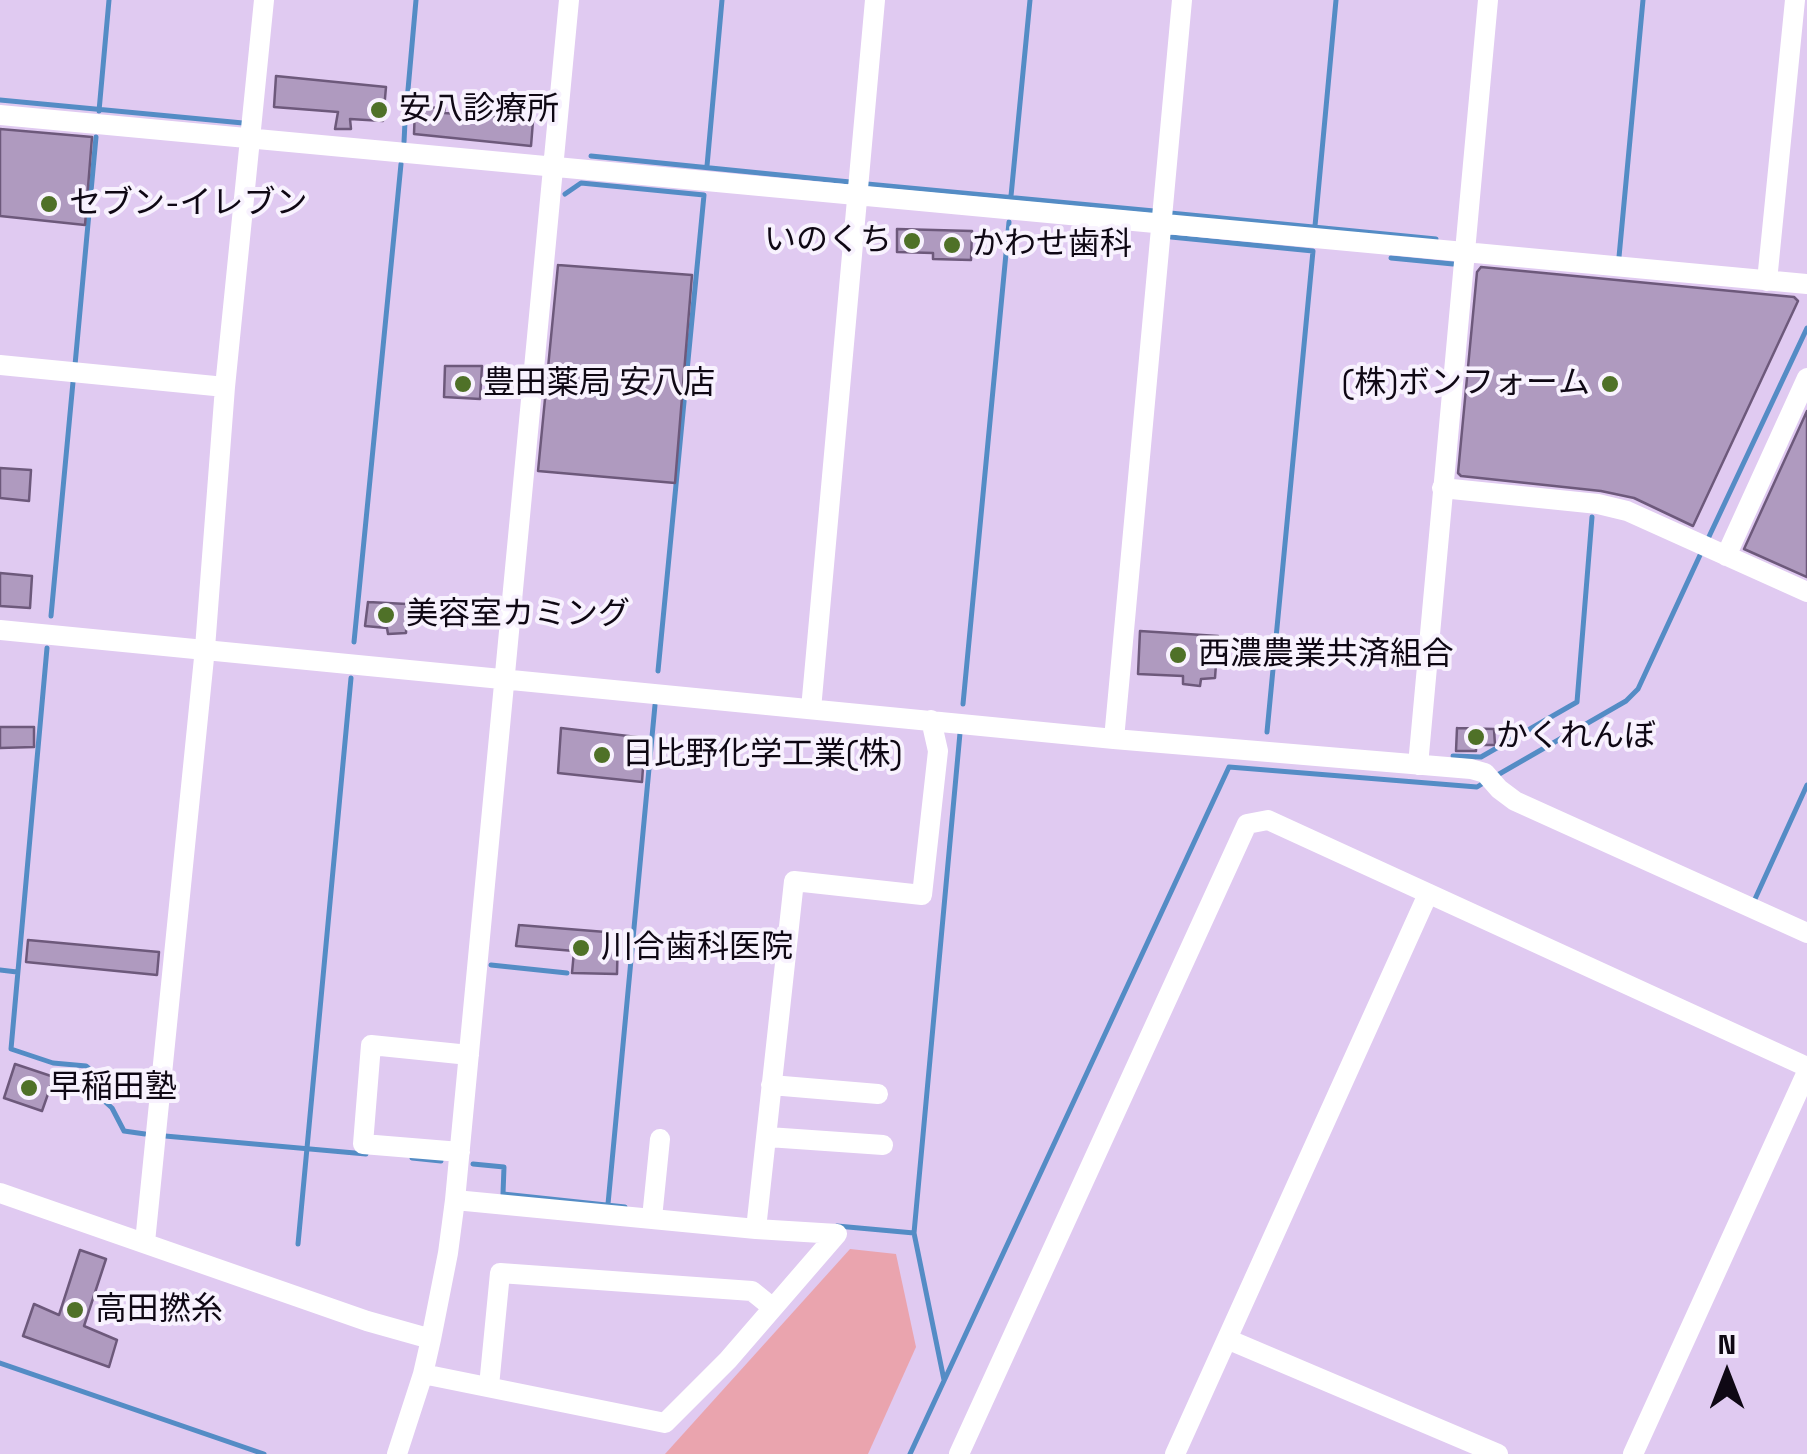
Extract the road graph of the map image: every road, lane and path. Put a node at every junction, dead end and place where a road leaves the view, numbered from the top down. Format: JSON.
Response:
{"nodes":[{"id":1,"x":264,"y":0,"type":"edge"},
{"id":2,"x":570,"y":0,"type":"edge"},
{"id":3,"x":875,"y":0,"type":"edge"},
{"id":4,"x":1182,"y":0,"type":"edge"},
{"id":5,"x":1488,"y":0,"type":"edge"},
{"id":6,"x":1794,"y":0,"type":"edge"},
{"id":7,"x":0,"y":115,"type":"edge"},
{"id":8,"x":249,"y":138,"type":"junction"},
{"id":9,"x":554,"y":167,"type":"junction"},
{"id":10,"x":857,"y":196,"type":"junction"},
{"id":11,"x":1161,"y":224,"type":"junction"},
{"id":12,"x":1465,"y":252,"type":"junction"},
{"id":13,"x":1767,"y":281,"type":"junction"},
{"id":14,"x":1807,"y":284,"type":"edge"},
{"id":15,"x":0,"y":365,"type":"edge"},
{"id":16,"x":1807,"y":378,"type":"edge"},
{"id":17,"x":226,"y":388,"type":"junction"},
{"id":18,"x":1442,"y":488,"type":"junction"},
{"id":19,"x":1720,"y":554,"type":"junction"},
{"id":20,"x":1807,"y":592,"type":"edge"},
{"id":21,"x":0,"y":630,"type":"edge"},
{"id":22,"x":205,"y":648,"type":"junction"},
{"id":23,"x":505,"y":679,"type":"junction"},
{"id":24,"x":811,"y":709,"type":"junction"},
{"id":25,"x":932,"y":720,"type":"junction"},
{"id":26,"x":1114,"y":739,"type":"junction"},
{"id":27,"x":1418,"y":765,"type":"junction"},
{"id":28,"x":1428,"y":894,"type":"junction"},
{"id":29,"x":1807,"y":933,"type":"edge"},
{"id":30,"x":469,"y":1055,"type":"junction"},
{"id":31,"x":1807,"y":1069,"type":"edge"},
{"id":32,"x":771,"y":1085,"type":"junction"},
{"id":33,"x":878,"y":1094,"type":"dead end"},
{"id":34,"x":768,"y":1136,"type":"junction"},
{"id":35,"x":660,"y":1139,"type":"dead end"},
{"id":36,"x":882,"y":1146,"type":"dead end"},
{"id":37,"x":460,"y":1152,"type":"junction"},
{"id":38,"x":0,"y":1193,"type":"edge"},
{"id":39,"x":455,"y":1200,"type":"junction"},
{"id":40,"x":652,"y":1218,"type":"junction"},
{"id":41,"x":756,"y":1229,"type":"junction"},
{"id":42,"x":144,"y":1242,"type":"junction"},
{"id":43,"x":773,"y":1308,"type":"junction"},
{"id":44,"x":1227,"y":1338,"type":"junction"},
{"id":45,"x":431,"y":1339,"type":"junction"},
{"id":46,"x":423,"y":1374,"type":"junction"},
{"id":47,"x":490,"y":1386,"type":"junction"},
{"id":48,"x":397,"y":1454,"type":"edge"},
{"id":49,"x":959,"y":1454,"type":"edge"},
{"id":50,"x":1175,"y":1454,"type":"edge"},
{"id":51,"x":1498,"y":1454,"type":"edge"},
{"id":52,"x":1633,"y":1454,"type":"edge"}],
"edges":[{"from":1,"to":8,"type":"street"},
{"from":2,"to":9,"type":"street"},
{"from":3,"to":10,"type":"street"},
{"from":4,"to":11,"type":"street"},
{"from":5,"to":12,"type":"street"},
{"from":6,"to":13,"type":"street"},
{"from":7,"to":8,"type":"street"},
{"from":8,"to":9,"type":"street"},
{"from":8,"to":17,"type":"street"},
{"from":9,"to":10,"type":"street"},
{"from":9,"to":23,"type":"street"},
{"from":10,"to":11,"type":"street"},
{"from":10,"to":24,"type":"street"},
{"from":11,"to":12,"type":"street"},
{"from":11,"to":26,"type":"street"},
{"from":12,"to":13,"type":"street"},
{"from":12,"to":18,"type":"street"},
{"from":13,"to":14,"type":"street"},
{"from":15,"to":17,"type":"street"},
{"from":16,"to":19,"type":"street"},
{"from":17,"to":22,"type":"street"},
{"from":18,"to":19,"type":"street"},
{"from":18,"to":27,"type":"street"},
{"from":19,"to":20,"type":"street"},
{"from":21,"to":22,"type":"street"},
{"from":22,"to":23,"type":"street"},
{"from":22,"to":42,"type":"street"},
{"from":23,"to":24,"type":"street"},
{"from":23,"to":30,"type":"street"},
{"from":24,"to":25,"type":"street"},
{"from":25,"to":26,"type":"street"},
{"from":25,"to":32,"type":"street"},
{"from":26,"to":27,"type":"street"},
{"from":27,"to":29,"type":"street"},
{"from":28,"to":31,"type":"street"},
{"from":28,"to":44,"type":"street"},
{"from":28,"to":49,"type":"street"},
{"from":30,"to":37,"type":"street"},
{"from":30,"to":37,"type":"street"},
{"from":31,"to":52,"type":"street"},
{"from":32,"to":33,"type":"street"},
{"from":32,"to":34,"type":"street"},
{"from":34,"to":36,"type":"street"},
{"from":34,"to":41,"type":"street"},
{"from":35,"to":40,"type":"street"},
{"from":37,"to":39,"type":"street"},
{"from":38,"to":42,"type":"street"},
{"from":39,"to":40,"type":"street"},
{"from":39,"to":45,"type":"street"},
{"from":40,"to":41,"type":"street"},
{"from":41,"to":43,"type":"street"},
{"from":42,"to":45,"type":"street"},
{"from":43,"to":47,"type":"street"},
{"from":43,"to":47,"type":"street"},
{"from":44,"to":50,"type":"street"},
{"from":44,"to":51,"type":"street"},
{"from":45,"to":46,"type":"street"},
{"from":46,"to":47,"type":"street"},
{"from":46,"to":48,"type":"street"}]}
